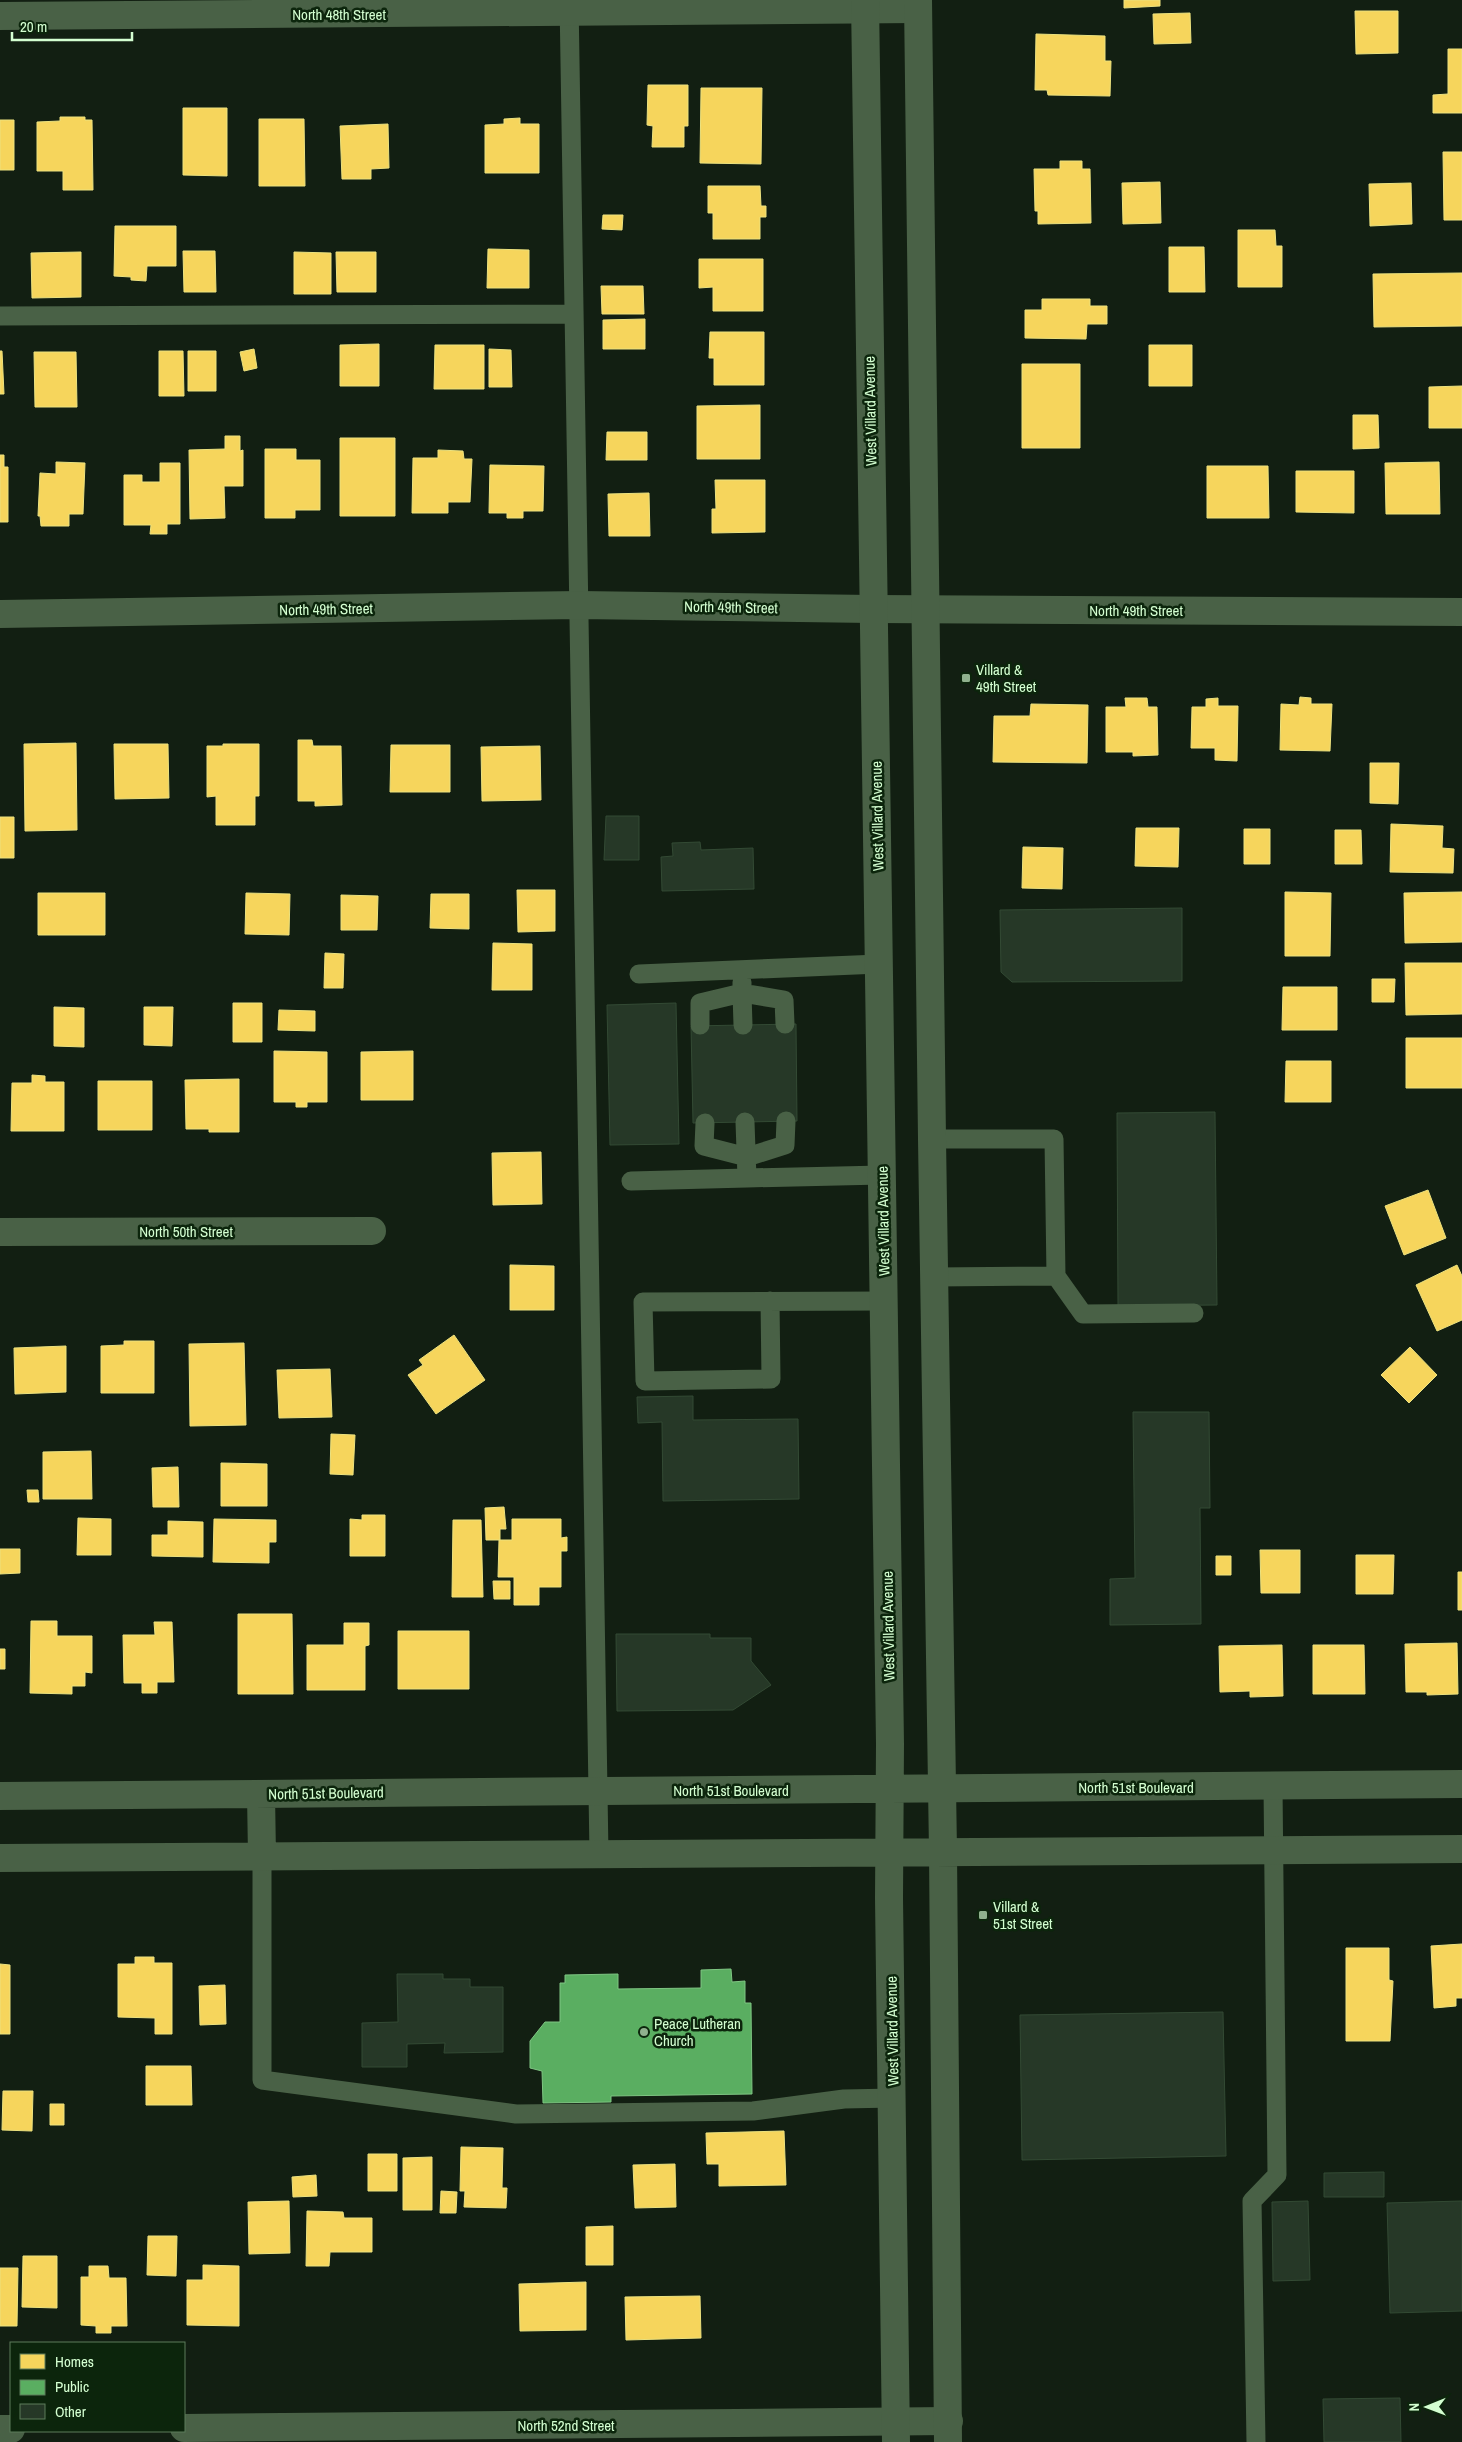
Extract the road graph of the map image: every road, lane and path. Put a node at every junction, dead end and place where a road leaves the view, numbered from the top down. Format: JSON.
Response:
{"nodes":[{"id":1,"x":865,"y":4,"type":"edge"},
{"id":2,"x":918,"y":4,"type":"edge"},
{"id":3,"x":569,"y":6,"type":"edge"},
{"id":4,"x":0,"y":16,"type":"edge"},
{"id":5,"x":574,"y":314,"type":"junction"},
{"id":6,"x":0,"y":316,"type":"edge"},
{"id":7,"x":579,"y":605,"type":"junction"},
{"id":8,"x":872,"y":609,"type":"junction"},
{"id":9,"x":926,"y":609,"type":"junction"},
{"id":10,"x":1462,"y":612,"type":"edge"},
{"id":11,"x":0,"y":614,"type":"edge"},
{"id":12,"x":879,"y":964,"type":"junction"},
{"id":13,"x":741,"y":970,"type":"junction"},
{"id":14,"x":639,"y":974,"type":"dead end"},
{"id":15,"x":742,"y":994,"type":"junction"},
{"id":16,"x":785,"y":1024,"type":"dead end"},
{"id":17,"x":743,"y":1025,"type":"dead end"},
{"id":18,"x":700,"y":1026,"type":"dead end"},
{"id":19,"x":786,"y":1121,"type":"dead end"},
{"id":20,"x":745,"y":1122,"type":"dead end"},
{"id":21,"x":705,"y":1123,"type":"dead end"},
{"id":22,"x":932,"y":1139,"type":"junction"},
{"id":23,"x":747,"y":1157,"type":"junction"},
{"id":24,"x":882,"y":1175,"type":"junction"},
{"id":25,"x":747,"y":1178,"type":"junction"},
{"id":26,"x":631,"y":1181,"type":"dead end"},
{"id":27,"x":372,"y":1231,"type":"dead end"},
{"id":28,"x":0,"y":1232,"type":"edge"},
{"id":29,"x":1056,"y":1276,"type":"junction"},
{"id":30,"x":934,"y":1278,"type":"junction"},
{"id":31,"x":770,"y":1301,"type":"junction"},
{"id":32,"x":884,"y":1301,"type":"junction"},
{"id":33,"x":1194,"y":1313,"type":"dead end"},
{"id":34,"x":1462,"y":1784,"type":"edge"},
{"id":35,"x":1273,"y":1786,"type":"junction"},
{"id":36,"x":889,"y":1788,"type":"junction"},
{"id":37,"x":942,"y":1788,"type":"junction"},
{"id":38,"x":599,"y":1790,"type":"junction"},
{"id":39,"x":261,"y":1794,"type":"junction"},
{"id":40,"x":0,"y":1796,"type":"edge"},
{"id":41,"x":1462,"y":1849,"type":"edge"},
{"id":42,"x":1274,"y":1850,"type":"junction"},
{"id":43,"x":889,"y":1852,"type":"junction"},
{"id":44,"x":944,"y":1852,"type":"junction"},
{"id":45,"x":599,"y":1854,"type":"junction"},
{"id":46,"x":262,"y":1856,"type":"junction"},
{"id":47,"x":0,"y":1858,"type":"edge"},
{"id":48,"x":893,"y":2098,"type":"junction"},
{"id":49,"x":185,"y":2428,"type":"edge"},
{"id":50,"x":896,"y":2432,"type":"edge"},
{"id":51,"x":948,"y":2432,"type":"edge"},
{"id":52,"x":1256,"y":2442,"type":"edge"}],
"edges":[{"from":1,"to":2,"type":"street","name":"North 48th Street"},
{"from":1,"to":3,"type":"street","name":"North 48th Street"},
{"from":1,"to":8,"type":"street","name":"West Villard Avenue"},
{"from":2,"to":9,"type":"street"},
{"from":3,"to":4,"type":"street","name":"North 48th Street"},
{"from":3,"to":5,"type":"lane"},
{"from":5,"to":6,"type":"lane"},
{"from":5,"to":7,"type":"lane"},
{"from":7,"to":8,"type":"street","name":"North 49th Street"},
{"from":7,"to":11,"type":"street","name":"North 49th Street"},
{"from":7,"to":38,"type":"lane"},
{"from":8,"to":9,"type":"street","name":"North 49th Street"},
{"from":8,"to":12,"type":"street","name":"West Villard Avenue"},
{"from":9,"to":10,"type":"street","name":"North 49th Street"},
{"from":9,"to":22,"type":"street"},
{"from":12,"to":13,"type":"lane"},
{"from":12,"to":24,"type":"street","name":"West Villard Avenue"},
{"from":13,"to":14,"type":"lane"},
{"from":13,"to":15,"type":"lane"},
{"from":15,"to":16,"type":"lane"},
{"from":15,"to":17,"type":"lane"},
{"from":15,"to":18,"type":"lane"},
{"from":19,"to":23,"type":"lane"},
{"from":20,"to":23,"type":"lane"},
{"from":21,"to":23,"type":"lane"},
{"from":22,"to":29,"type":"lane"},
{"from":22,"to":30,"type":"street"},
{"from":23,"to":25,"type":"lane"},
{"from":24,"to":25,"type":"lane"},
{"from":24,"to":32,"type":"street","name":"West Villard Avenue"},
{"from":25,"to":26,"type":"lane"},
{"from":27,"to":28,"type":"street","name":"North 50th Street"},
{"from":29,"to":30,"type":"lane"},
{"from":29,"to":33,"type":"lane"},
{"from":30,"to":37,"type":"street"},
{"from":31,"to":31,"type":"lane"},
{"from":31,"to":32,"type":"lane"},
{"from":32,"to":36,"type":"street","name":"West Villard Avenue"},
{"from":34,"to":35,"type":"street","name":"North 51st Boulevard"},
{"from":35,"to":37,"type":"street","name":"North 51st Boulevard"},
{"from":35,"to":42,"type":"lane"},
{"from":36,"to":37,"type":"street","name":"North 51st Boulevard"},
{"from":36,"to":38,"type":"street","name":"North 51st Boulevard"},
{"from":36,"to":43,"type":"street","name":"West Villard Avenue"},
{"from":37,"to":44,"type":"street"},
{"from":38,"to":39,"type":"street","name":"North 51st Boulevard"},
{"from":38,"to":45,"type":"lane"},
{"from":39,"to":40,"type":"street","name":"North 51st Boulevard"},
{"from":39,"to":46,"type":"street"},
{"from":41,"to":42,"type":"street"},
{"from":42,"to":44,"type":"street"},
{"from":42,"to":52,"type":"lane"},
{"from":43,"to":44,"type":"street"},
{"from":43,"to":45,"type":"street"},
{"from":43,"to":48,"type":"street","name":"West Villard Avenue"},
{"from":44,"to":51,"type":"street"},
{"from":45,"to":46,"type":"street"},
{"from":46,"to":47,"type":"street"},
{"from":46,"to":48,"type":"lane"},
{"from":48,"to":50,"type":"street","name":"West Villard Avenue"},
{"from":49,"to":50,"type":"street","name":"North 52nd Street"},
{"from":50,"to":51,"type":"street","name":"North 52nd Street"}]}
